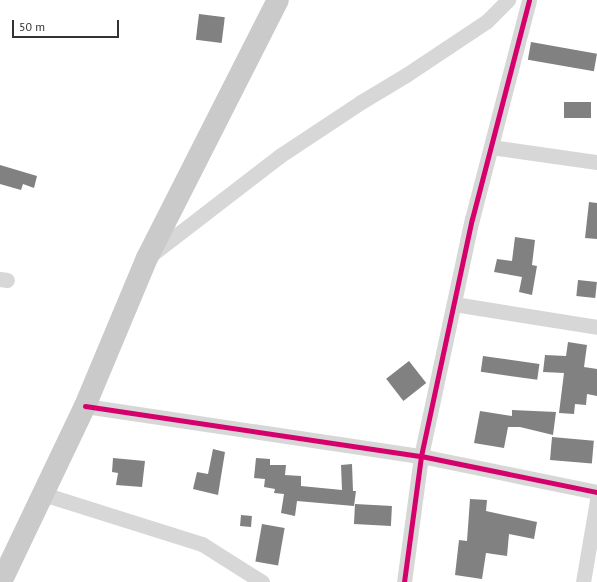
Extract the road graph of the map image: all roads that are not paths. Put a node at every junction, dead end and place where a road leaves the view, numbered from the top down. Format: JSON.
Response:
{"nodes":[{"id":1,"x":278,"y":0,"type":"edge"},
{"id":2,"x":508,"y":0,"type":"edge"},
{"id":3,"x":529,"y":0,"type":"edge"},
{"id":4,"x":491,"y":147,"type":"junction"},
{"id":5,"x":597,"y":162,"type":"edge"},
{"id":6,"x":147,"y":258,"type":"junction"},
{"id":7,"x":454,"y":304,"type":"junction"},
{"id":8,"x":597,"y":327,"type":"edge"},
{"id":9,"x":85,"y":406,"type":"junction"},
{"id":10,"x":421,"y":456,"type":"junction"},
{"id":11,"x":597,"y":492,"type":"edge"},
{"id":12,"x":43,"y":494,"type":"junction"},
{"id":13,"x":597,"y":500,"type":"edge"},
{"id":14,"x":1,"y":582,"type":"edge"},
{"id":15,"x":262,"y":582,"type":"edge"},
{"id":16,"x":404,"y":582,"type":"edge"},
{"id":17,"x":582,"y":582,"type":"edge"}],
"edges":[{"from":1,"to":6,"type":"main road"},
{"from":2,"to":6,"type":"street"},
{"from":3,"to":4,"type":"street"},
{"from":4,"to":5,"type":"street"},
{"from":4,"to":7,"type":"street"},
{"from":6,"to":9,"type":"main road"},
{"from":7,"to":8,"type":"street"},
{"from":7,"to":10,"type":"street"},
{"from":9,"to":10,"type":"street"},
{"from":9,"to":12,"type":"main road"},
{"from":10,"to":11,"type":"street"},
{"from":10,"to":16,"type":"street"},
{"from":12,"to":14,"type":"main road"},
{"from":12,"to":15,"type":"street"},
{"from":13,"to":17,"type":"street"}]}
